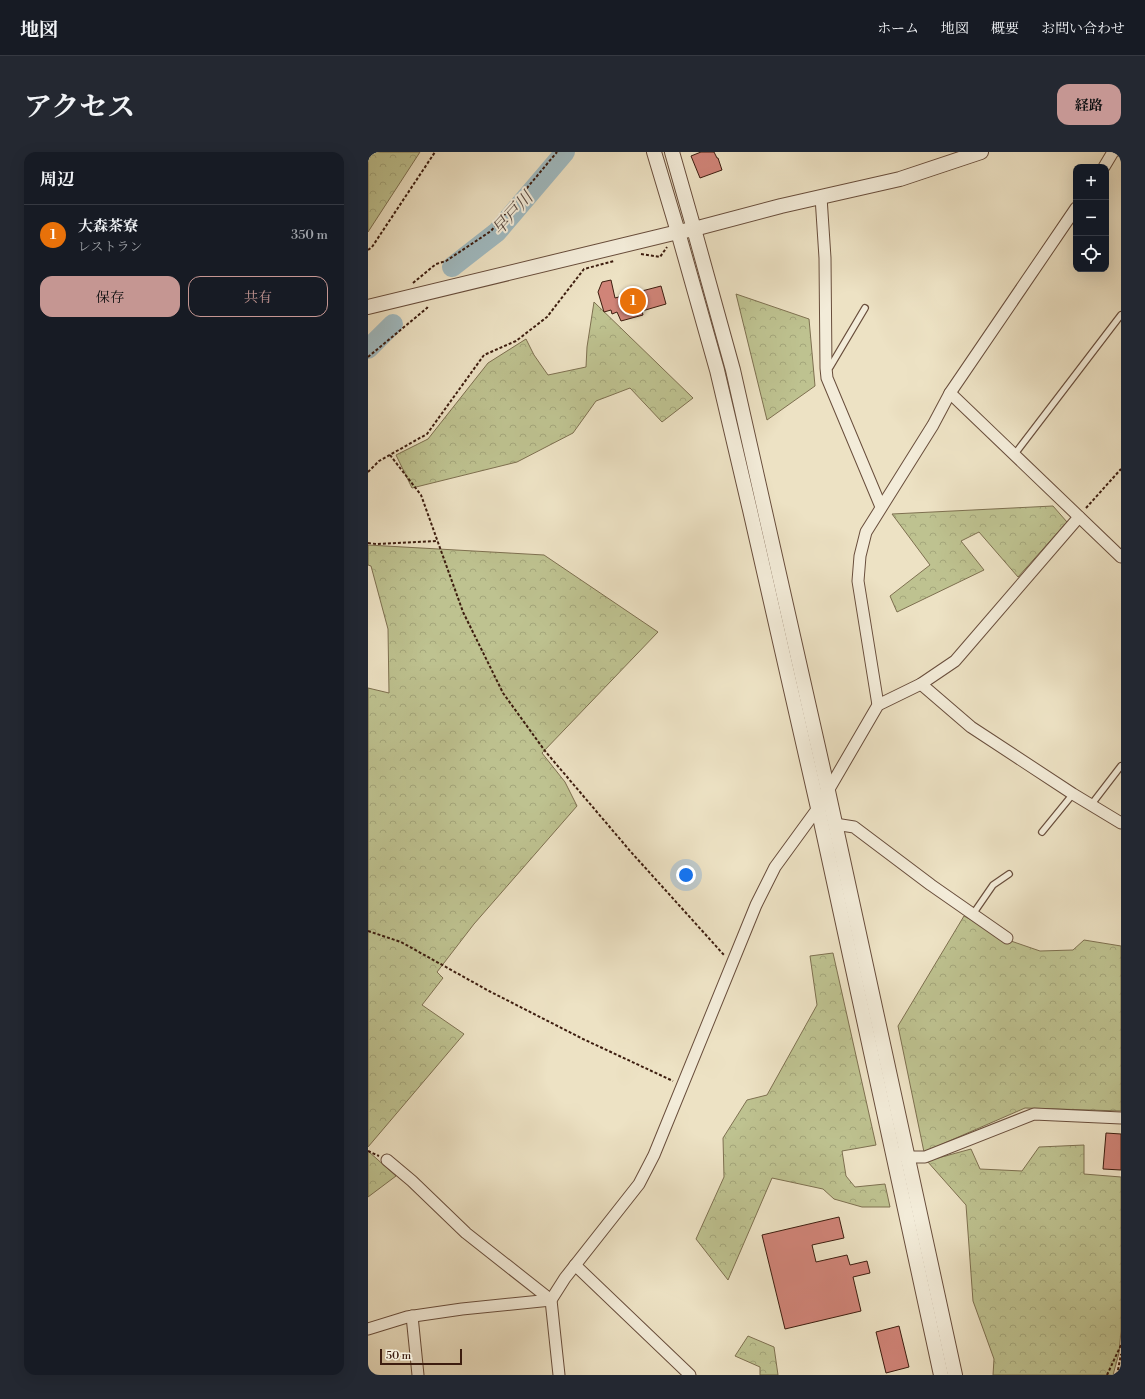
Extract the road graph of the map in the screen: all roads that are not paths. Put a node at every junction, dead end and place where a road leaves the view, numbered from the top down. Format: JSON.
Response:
{"nodes":[{"id":1,"x":654,"y":152,"type":"edge"},
{"id":2,"x":672,"y":152,"type":"edge"},
{"id":3,"x":981,"y":152,"type":"edge"},
{"id":4,"x":1113,"y":152,"type":"edge"},
{"id":5,"x":1106,"y":164,"type":"edge"},
{"id":6,"x":822,"y":197,"type":"junction"},
{"id":7,"x":1073,"y":212,"type":"edge"},
{"id":8,"x":694,"y":229,"type":"junction"},
{"id":9,"x":678,"y":232,"type":"junction"},
{"id":10,"x":368,"y":308,"type":"edge"},
{"id":11,"x":865,"y":308,"type":"dead end"},
{"id":12,"x":1121,"y":315,"type":"edge"},
{"id":13,"x":826,"y":368,"type":"junction"},
{"id":14,"x":950,"y":393,"type":"junction"},
{"id":15,"x":1014,"y":455,"type":"junction"},
{"id":16,"x":881,"y":507,"type":"junction"},
{"id":17,"x":1079,"y":517,"type":"junction"},
{"id":18,"x":1121,"y":557,"type":"edge"},
{"id":19,"x":921,"y":684,"type":"junction"},
{"id":20,"x":878,"y":705,"type":"junction"},
{"id":21,"x":1121,"y":766,"type":"edge"},
{"id":22,"x":828,"y":791,"type":"junction"},
{"id":23,"x":1073,"y":794,"type":"junction"},
{"id":24,"x":1091,"y":805,"type":"junction"},
{"id":25,"x":818,"y":808,"type":"junction"},
{"id":26,"x":1121,"y":823,"type":"edge"},
{"id":27,"x":835,"y":824,"type":"junction"},
{"id":28,"x":1042,"y":832,"type":"dead end"},
{"id":29,"x":1009,"y":874,"type":"dead end"},
{"id":30,"x":973,"y":914,"type":"junction"},
{"id":31,"x":1007,"y":938,"type":"dead end"},
{"id":32,"x":1121,"y":1118,"type":"edge"},
{"id":33,"x":893,"y":1154,"type":"junction"},
{"id":34,"x":908,"y":1157,"type":"junction"},
{"id":35,"x":387,"y":1160,"type":"dead end"},
{"id":36,"x":575,"y":1265,"type":"junction"},
{"id":37,"x":551,"y":1300,"type":"junction"},
{"id":38,"x":412,"y":1316,"type":"junction"},
{"id":39,"x":368,"y":1329,"type":"edge"},
{"id":40,"x":418,"y":1375,"type":"edge"},
{"id":41,"x":559,"y":1375,"type":"edge"},
{"id":42,"x":690,"y":1375,"type":"edge"},
{"id":43,"x":941,"y":1375,"type":"edge"},
{"id":44,"x":955,"y":1375,"type":"edge"}],
"edges":[{"from":1,"to":9,"type":"street"},
{"from":2,"to":8,"type":"street"},
{"from":3,"to":6,"type":"street"},
{"from":4,"to":5,"type":"street"},
{"from":6,"to":8,"type":"street"},
{"from":6,"to":13,"type":"street"},
{"from":7,"to":14,"type":"street"},
{"from":8,"to":9,"type":"street"},
{"from":8,"to":22,"type":"street"},
{"from":9,"to":10,"type":"street"},
{"from":9,"to":25,"type":"street"},
{"from":11,"to":13,"type":"lane"},
{"from":12,"to":15,"type":"lane"},
{"from":13,"to":16,"type":"street"},
{"from":14,"to":15,"type":"street"},
{"from":14,"to":16,"type":"street"},
{"from":15,"to":17,"type":"street"},
{"from":16,"to":20,"type":"street"},
{"from":17,"to":18,"type":"street"},
{"from":17,"to":19,"type":"street"},
{"from":19,"to":20,"type":"street"},
{"from":19,"to":23,"type":"street"},
{"from":20,"to":22,"type":"street"},
{"from":21,"to":24,"type":"lane"},
{"from":22,"to":25,"type":"street"},
{"from":22,"to":27,"type":"street"},
{"from":23,"to":24,"type":"street"},
{"from":23,"to":28,"type":"lane"},
{"from":24,"to":26,"type":"street"},
{"from":25,"to":33,"type":"street"},
{"from":25,"to":36,"type":"street"},
{"from":27,"to":30,"type":"street"},
{"from":27,"to":34,"type":"street"},
{"from":29,"to":30,"type":"lane"},
{"from":30,"to":31,"type":"street"},
{"from":32,"to":34,"type":"street"},
{"from":33,"to":34,"type":"street"},
{"from":33,"to":43,"type":"street"},
{"from":34,"to":44,"type":"street"},
{"from":35,"to":37,"type":"street"},
{"from":36,"to":37,"type":"street"},
{"from":36,"to":42,"type":"street"},
{"from":37,"to":38,"type":"street"},
{"from":37,"to":41,"type":"street"},
{"from":38,"to":39,"type":"street"},
{"from":38,"to":40,"type":"street"}]}
